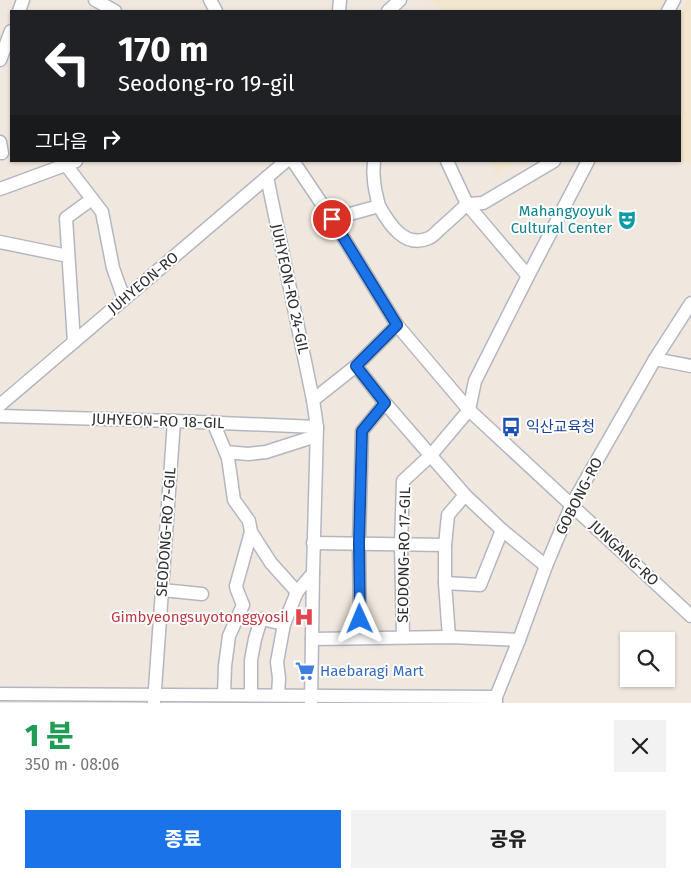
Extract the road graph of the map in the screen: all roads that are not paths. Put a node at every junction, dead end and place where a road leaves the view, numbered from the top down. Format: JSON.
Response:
{"nodes":[{"id":1,"x":95,"y":0,"type":"edge"},
{"id":2,"x":113,"y":10,"type":"edge"},
{"id":3,"x":10,"y":34,"type":"edge"},
{"id":4,"x":0,"y":60,"type":"edge"},
{"id":5,"x":285,"y":162,"type":"edge"},
{"id":6,"x":294,"y":162,"type":"edge"},
{"id":7,"x":374,"y":162,"type":"edge"},
{"id":8,"x":447,"y":162,"type":"edge"},
{"id":9,"x":552,"y":162,"type":"edge"},
{"id":10,"x":586,"y":162,"type":"edge"},
{"id":11,"x":71,"y":163,"type":"edge"},
{"id":12,"x":267,"y":177,"type":"junction"},
{"id":13,"x":0,"y":189,"type":"edge"},
{"id":14,"x":92,"y":199,"type":"junction"},
{"id":15,"x":467,"y":204,"type":"junction"},
{"id":16,"x":379,"y":206,"type":"junction"},
{"id":17,"x":332,"y":219,"type":"junction"},
{"id":18,"x":0,"y":242,"type":"edge"},
{"id":19,"x":68,"y":256,"type":"junction"},
{"id":20,"x":528,"y":276,"type":"junction"},
{"id":21,"x":124,"y":299,"type":"junction"},
{"id":22,"x":691,"y":303,"type":"edge"},
{"id":23,"x":397,"y":325,"type":"junction"},
{"id":24,"x":74,"y":342,"type":"junction"},
{"id":25,"x":655,"y":360,"type":"junction"},
{"id":26,"x":356,"y":366,"type":"junction"},
{"id":27,"x":691,"y":366,"type":"edge"},
{"id":28,"x":313,"y":400,"type":"junction"},
{"id":29,"x":385,"y":403,"type":"junction"},
{"id":30,"x":0,"y":405,"type":"edge"},
{"id":31,"x":469,"y":410,"type":"junction"},
{"id":32,"x":0,"y":416,"type":"edge"},
{"id":33,"x":174,"y":421,"type":"junction"},
{"id":34,"x":213,"y":422,"type":"junction"},
{"id":35,"x":316,"y":431,"type":"junction"},
{"id":36,"x":226,"y":452,"type":"junction"},
{"id":37,"x":431,"y":456,"type":"junction"},
{"id":38,"x":465,"y":496,"type":"junction"},
{"id":39,"x":572,"y":504,"type":"junction"},
{"id":40,"x":502,"y":530,"type":"junction"},
{"id":41,"x":251,"y":532,"type":"junction"},
{"id":42,"x":313,"y":543,"type":"junction"},
{"id":43,"x":359,"y":543,"type":"junction"},
{"id":44,"x":401,"y":545,"type":"junction"},
{"id":45,"x":445,"y":545,"type":"junction"},
{"id":46,"x":546,"y":566,"type":"junction"},
{"id":47,"x":313,"y":573,"type":"junction"},
{"id":48,"x":445,"y":583,"type":"junction"},
{"id":49,"x":162,"y":590,"type":"junction"},
{"id":50,"x":297,"y":592,"type":"junction"},
{"id":51,"x":202,"y":594,"type":"dead end"},
{"id":52,"x":691,"y":616,"type":"edge"},
{"id":53,"x":284,"y":624,"type":"junction"},
{"id":54,"x":403,"y":637,"type":"junction"},
{"id":55,"x":449,"y":637,"type":"junction"},
{"id":56,"x":360,"y":638,"type":"junction"},
{"id":57,"x":312,"y":639,"type":"junction"},
{"id":58,"x":519,"y":640,"type":"junction"},
{"id":59,"x":0,"y":694,"type":"edge"},
{"id":60,"x":224,"y":695,"type":"junction"},
{"id":61,"x":251,"y":695,"type":"junction"},
{"id":62,"x":278,"y":695,"type":"junction"},
{"id":63,"x":71,"y":698,"type":"edge"},
{"id":64,"x":32,"y":699,"type":"edge"},
{"id":65,"x":120,"y":699,"type":"edge"},
{"id":66,"x":154,"y":699,"type":"edge"},
{"id":67,"x":311,"y":699,"type":"edge"},
{"id":68,"x":360,"y":699,"type":"edge"},
{"id":69,"x":404,"y":700,"type":"edge"},
{"id":70,"x":448,"y":700,"type":"edge"},
{"id":71,"x":496,"y":700,"type":"edge"}],
"edges":[{"from":1,"to":2,"type":"street"},
{"from":3,"to":4,"type":"street"},
{"from":5,"to":12,"type":"street","name":"JUHYEON-RO"},
{"from":6,"to":17,"type":"street","name":"JUNGANG-RO"},
{"from":7,"to":16,"type":"street"},
{"from":8,"to":15,"type":"street"},
{"from":9,"to":15,"type":"street"},
{"from":10,"to":20,"type":"street"},
{"from":11,"to":13,"type":"street"},
{"from":11,"to":14,"type":"street"},
{"from":12,"to":21,"type":"street","name":"JUHYEON-RO"},
{"from":12,"to":28,"type":"street","name":"JUHYEON-RO 24-GIL"},
{"from":14,"to":19,"type":"street"},
{"from":14,"to":21,"type":"street"},
{"from":15,"to":16,"type":"street"},
{"from":15,"to":20,"type":"street"},
{"from":16,"to":17,"type":"street"},
{"from":17,"to":23,"type":"street","name":"JUNGANG-RO"},
{"from":18,"to":19,"type":"street"},
{"from":19,"to":24,"type":"street"},
{"from":20,"to":31,"type":"street"},
{"from":21,"to":24,"type":"street","name":"JUHYEON-RO"},
{"from":22,"to":25,"type":"street","name":"GOBONG-RO"},
{"from":23,"to":26,"type":"street"},
{"from":23,"to":31,"type":"street","name":"JUNGANG-RO"},
{"from":24,"to":30,"type":"street","name":"JUHYEON-RO"},
{"from":25,"to":27,"type":"street"},
{"from":25,"to":39,"type":"street","name":"GOBONG-RO"},
{"from":26,"to":28,"type":"street"},
{"from":26,"to":29,"type":"street"},
{"from":28,"to":35,"type":"street","name":"JUHYEON-RO 24-GIL"},
{"from":29,"to":37,"type":"street"},
{"from":29,"to":43,"type":"street"},
{"from":31,"to":37,"type":"street","name":"SEODONG-RO 17-GIL"},
{"from":31,"to":39,"type":"street","name":"JUNGANG-RO"},
{"from":32,"to":33,"type":"street","name":"JUHYEON-RO 18-GIL"},
{"from":33,"to":34,"type":"street","name":"JUHYEON-RO 18-GIL"},
{"from":33,"to":49,"type":"street","name":"SEODONG-RO 7-GIL"},
{"from":34,"to":35,"type":"street","name":"JUHYEON-RO 18-GIL"},
{"from":34,"to":36,"type":"street"},
{"from":35,"to":36,"type":"street"},
{"from":35,"to":42,"type":"street","name":"JUHYEON-RO 24-GIL"},
{"from":36,"to":41,"type":"street"},
{"from":37,"to":38,"type":"street"},
{"from":37,"to":44,"type":"street","name":"SEODONG-RO 17-GIL"},
{"from":38,"to":40,"type":"street"},
{"from":38,"to":45,"type":"street"},
{"from":39,"to":46,"type":"street","name":"GOBONG-RO"},
{"from":39,"to":52,"type":"street","name":"JUNGANG-RO"},
{"from":40,"to":46,"type":"street"},
{"from":40,"to":48,"type":"street"},
{"from":41,"to":50,"type":"street"},
{"from":41,"to":60,"type":"street"},
{"from":42,"to":43,"type":"street"},
{"from":42,"to":47,"type":"street","name":"JUHYEON-RO 24-GIL"},
{"from":43,"to":44,"type":"street"},
{"from":43,"to":56,"type":"street"},
{"from":44,"to":45,"type":"street"},
{"from":44,"to":54,"type":"street","name":"SEODONG-RO 17-GIL"},
{"from":45,"to":48,"type":"street"},
{"from":46,"to":58,"type":"street","name":"GOBONG-RO"},
{"from":47,"to":50,"type":"street"},
{"from":47,"to":57,"type":"street","name":"JUHYEON-RO 24-GIL"},
{"from":48,"to":55,"type":"street"},
{"from":49,"to":51,"type":"street"},
{"from":49,"to":66,"type":"street","name":"SEODONG-RO 7-GIL"},
{"from":50,"to":53,"type":"street"},
{"from":53,"to":61,"type":"street"},
{"from":53,"to":62,"type":"street"},
{"from":54,"to":55,"type":"street"},
{"from":54,"to":56,"type":"street"},
{"from":55,"to":58,"type":"street"},
{"from":56,"to":57,"type":"street"},
{"from":57,"to":67,"type":"street","name":"JUHYEON-RO 24-GIL"},
{"from":58,"to":71,"type":"street","name":"GOBONG-RO"},
{"from":59,"to":64,"type":"street"},
{"from":60,"to":61,"type":"street"},
{"from":60,"to":66,"type":"street"},
{"from":61,"to":62,"type":"street"},
{"from":62,"to":67,"type":"street"},
{"from":63,"to":64,"type":"street"},
{"from":63,"to":65,"type":"street"},
{"from":65,"to":66,"type":"street"},
{"from":67,"to":68,"type":"street"},
{"from":68,"to":69,"type":"street"},
{"from":69,"to":70,"type":"street"},
{"from":70,"to":71,"type":"street"}]}
